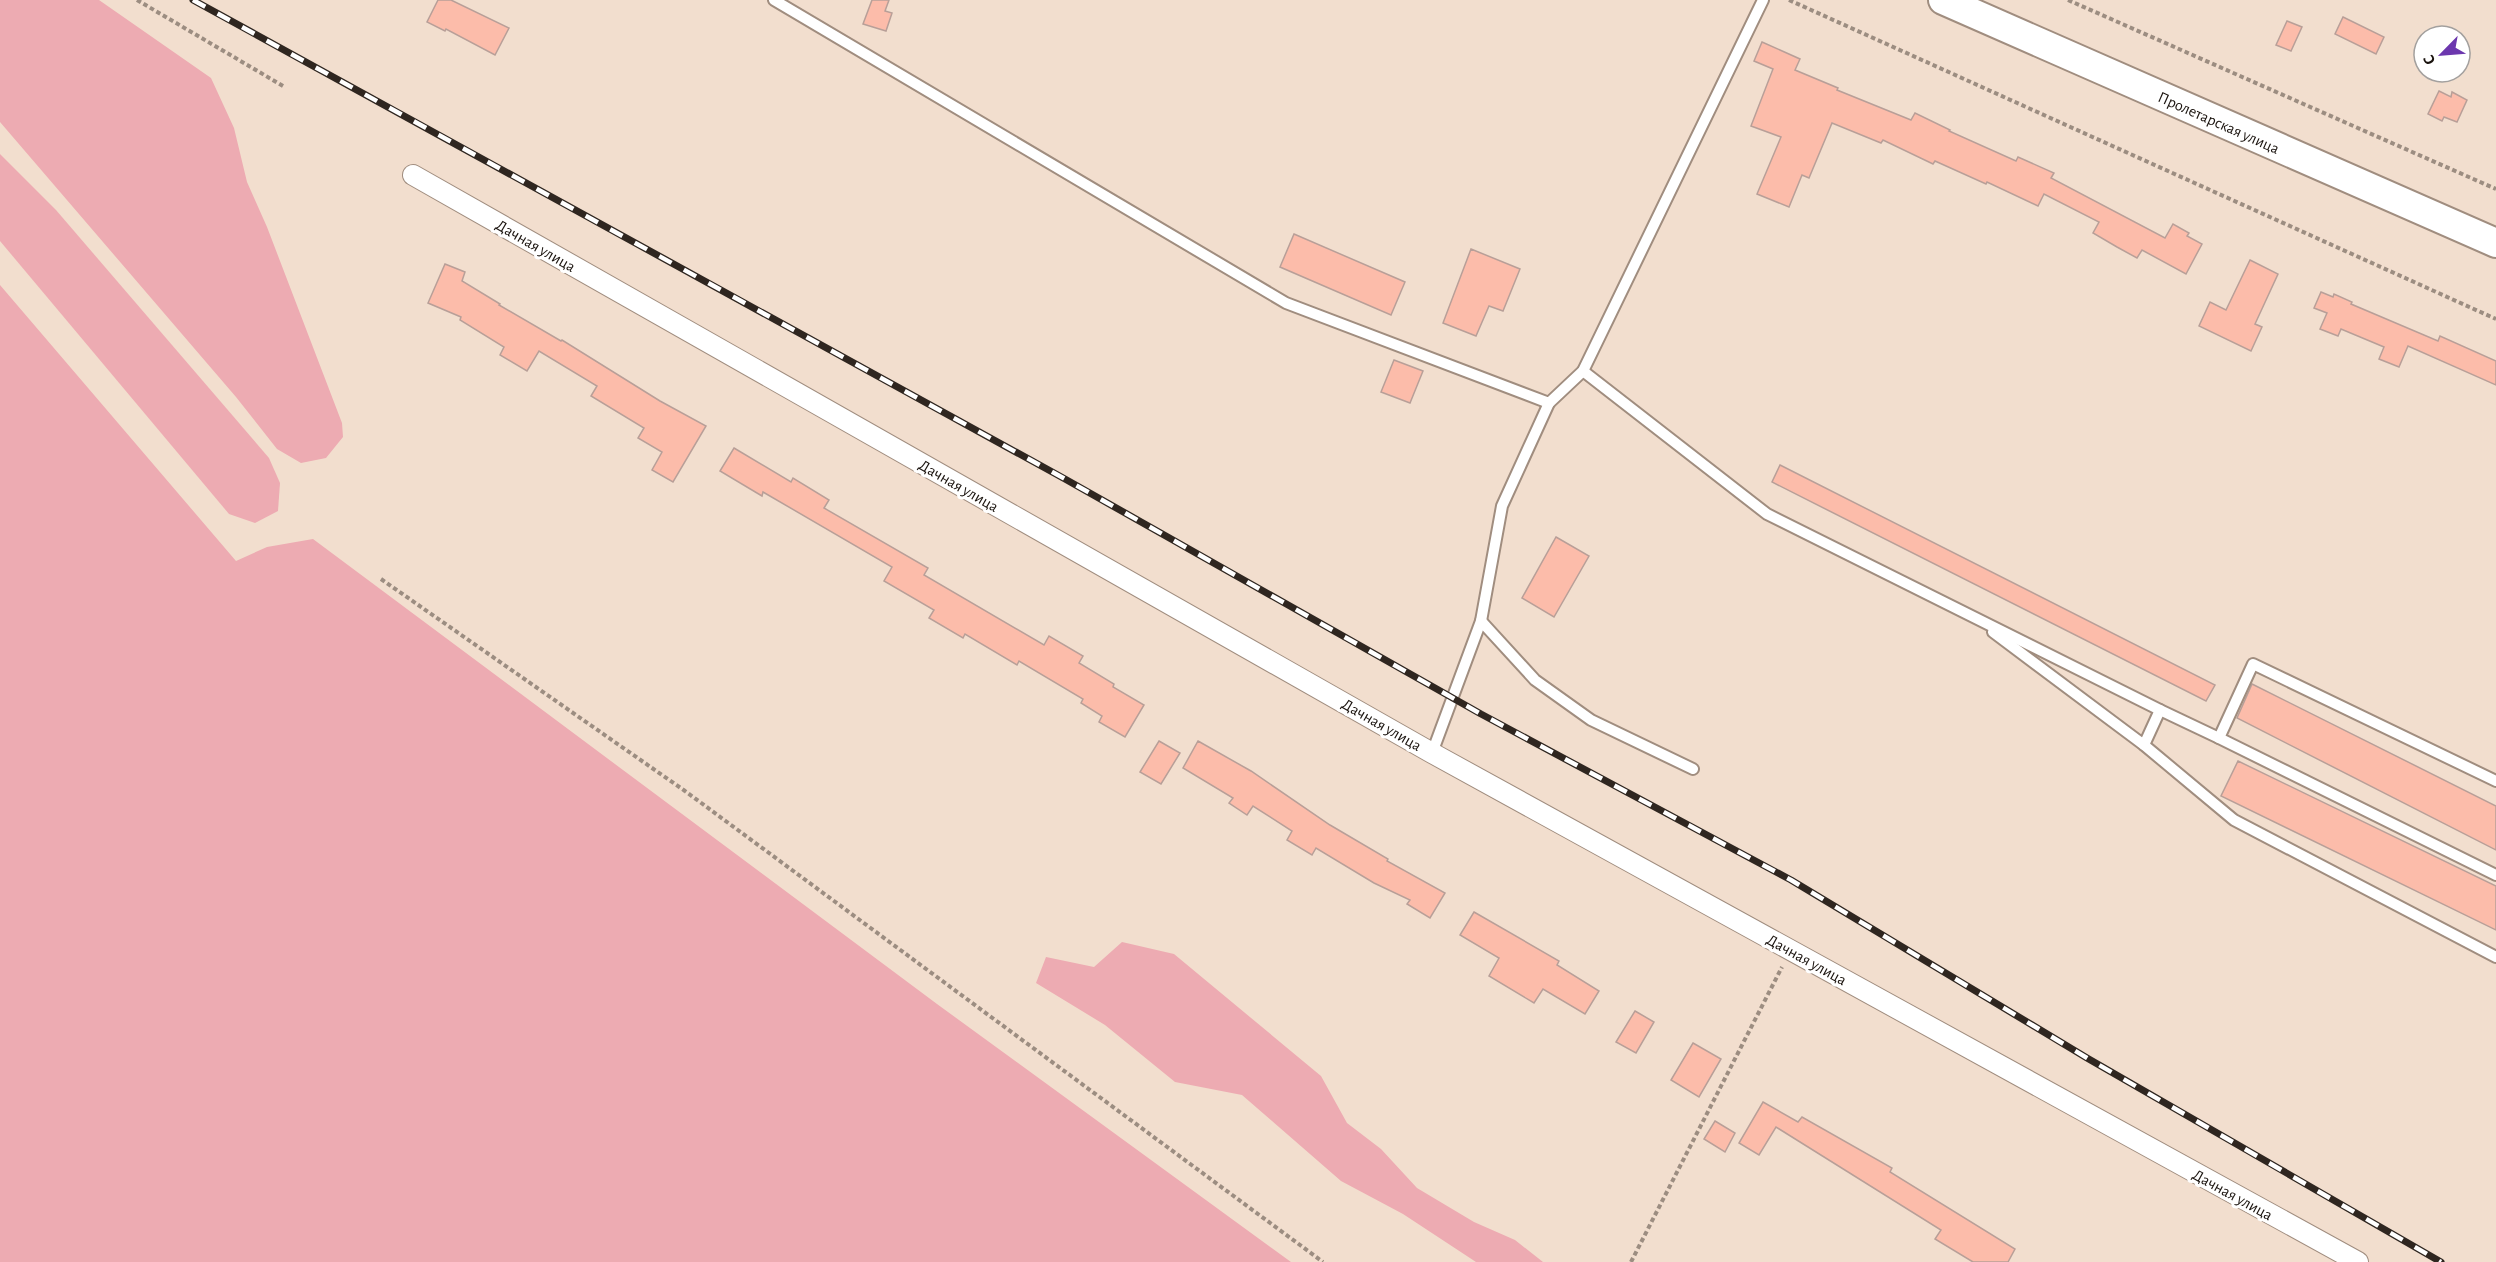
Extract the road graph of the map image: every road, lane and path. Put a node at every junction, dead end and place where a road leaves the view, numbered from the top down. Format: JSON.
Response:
{"nodes":[{"id":1,"x":137,"y":0,"type":"edge"},
{"id":2,"x":774,"y":0,"type":"edge"},
{"id":3,"x":1763,"y":0,"type":"edge"},
{"id":4,"x":1789,"y":0,"type":"edge"},
{"id":5,"x":1943,"y":0,"type":"edge"},
{"id":6,"x":2068,"y":0,"type":"edge"},
{"id":7,"x":283,"y":86,"type":"dead end"},
{"id":8,"x":413,"y":175,"type":"dead end"},
{"id":9,"x":2496,"y":189,"type":"edge"},
{"id":10,"x":2496,"y":243,"type":"edge"},
{"id":11,"x":2496,"y":319,"type":"edge"},
{"id":12,"x":1583,"y":371,"type":"junction"},
{"id":13,"x":1549,"y":403,"type":"junction"},
{"id":14,"x":381,"y":579,"type":"dead end"},
{"id":15,"x":1972,"y":616,"type":"junction"},
{"id":16,"x":1481,"y":621,"type":"junction"},
{"id":17,"x":2160,"y":710,"type":"junction"},
{"id":18,"x":2219,"y":738,"type":"junction"},
{"id":19,"x":2144,"y":745,"type":"junction"},
{"id":20,"x":1432,"y":753,"type":"junction"},
{"id":21,"x":1693,"y":769,"type":"dead end"},
{"id":22,"x":2496,"y":781,"type":"edge"},
{"id":23,"x":2496,"y":875,"type":"edge"},
{"id":24,"x":1791,"y":950,"type":"junction"},
{"id":25,"x":2496,"y":957,"type":"edge"},
{"id":26,"x":1323,"y":1262,"type":"edge"},
{"id":27,"x":1631,"y":1262,"type":"edge"},
{"id":28,"x":2358,"y":1262,"type":"edge"}],
"edges":[{"from":1,"to":7,"type":"path"},
{"from":2,"to":13,"type":"lane"},
{"from":3,"to":12,"type":"lane"},
{"from":4,"to":11,"type":"path"},
{"from":5,"to":10,"type":"main road","name":"Пролетарская улица"},
{"from":6,"to":9,"type":"path"},
{"from":8,"to":20,"type":"street","name":"Дачная улица"},
{"from":12,"to":13,"type":"lane"},
{"from":12,"to":15,"type":"lane"},
{"from":13,"to":16,"type":"lane"},
{"from":14,"to":26,"type":"path"},
{"from":15,"to":17,"type":"lane"},
{"from":15,"to":19,"type":"lane"},
{"from":16,"to":20,"type":"lane"},
{"from":16,"to":21,"type":"lane"},
{"from":17,"to":18,"type":"lane"},
{"from":17,"to":19,"type":"lane"},
{"from":18,"to":22,"type":"lane"},
{"from":18,"to":23,"type":"lane"},
{"from":19,"to":25,"type":"lane"},
{"from":20,"to":24,"type":"street","name":"Дачная улица"},
{"from":24,"to":27,"type":"path"},
{"from":24,"to":28,"type":"street","name":"Дачная улица"}]}
